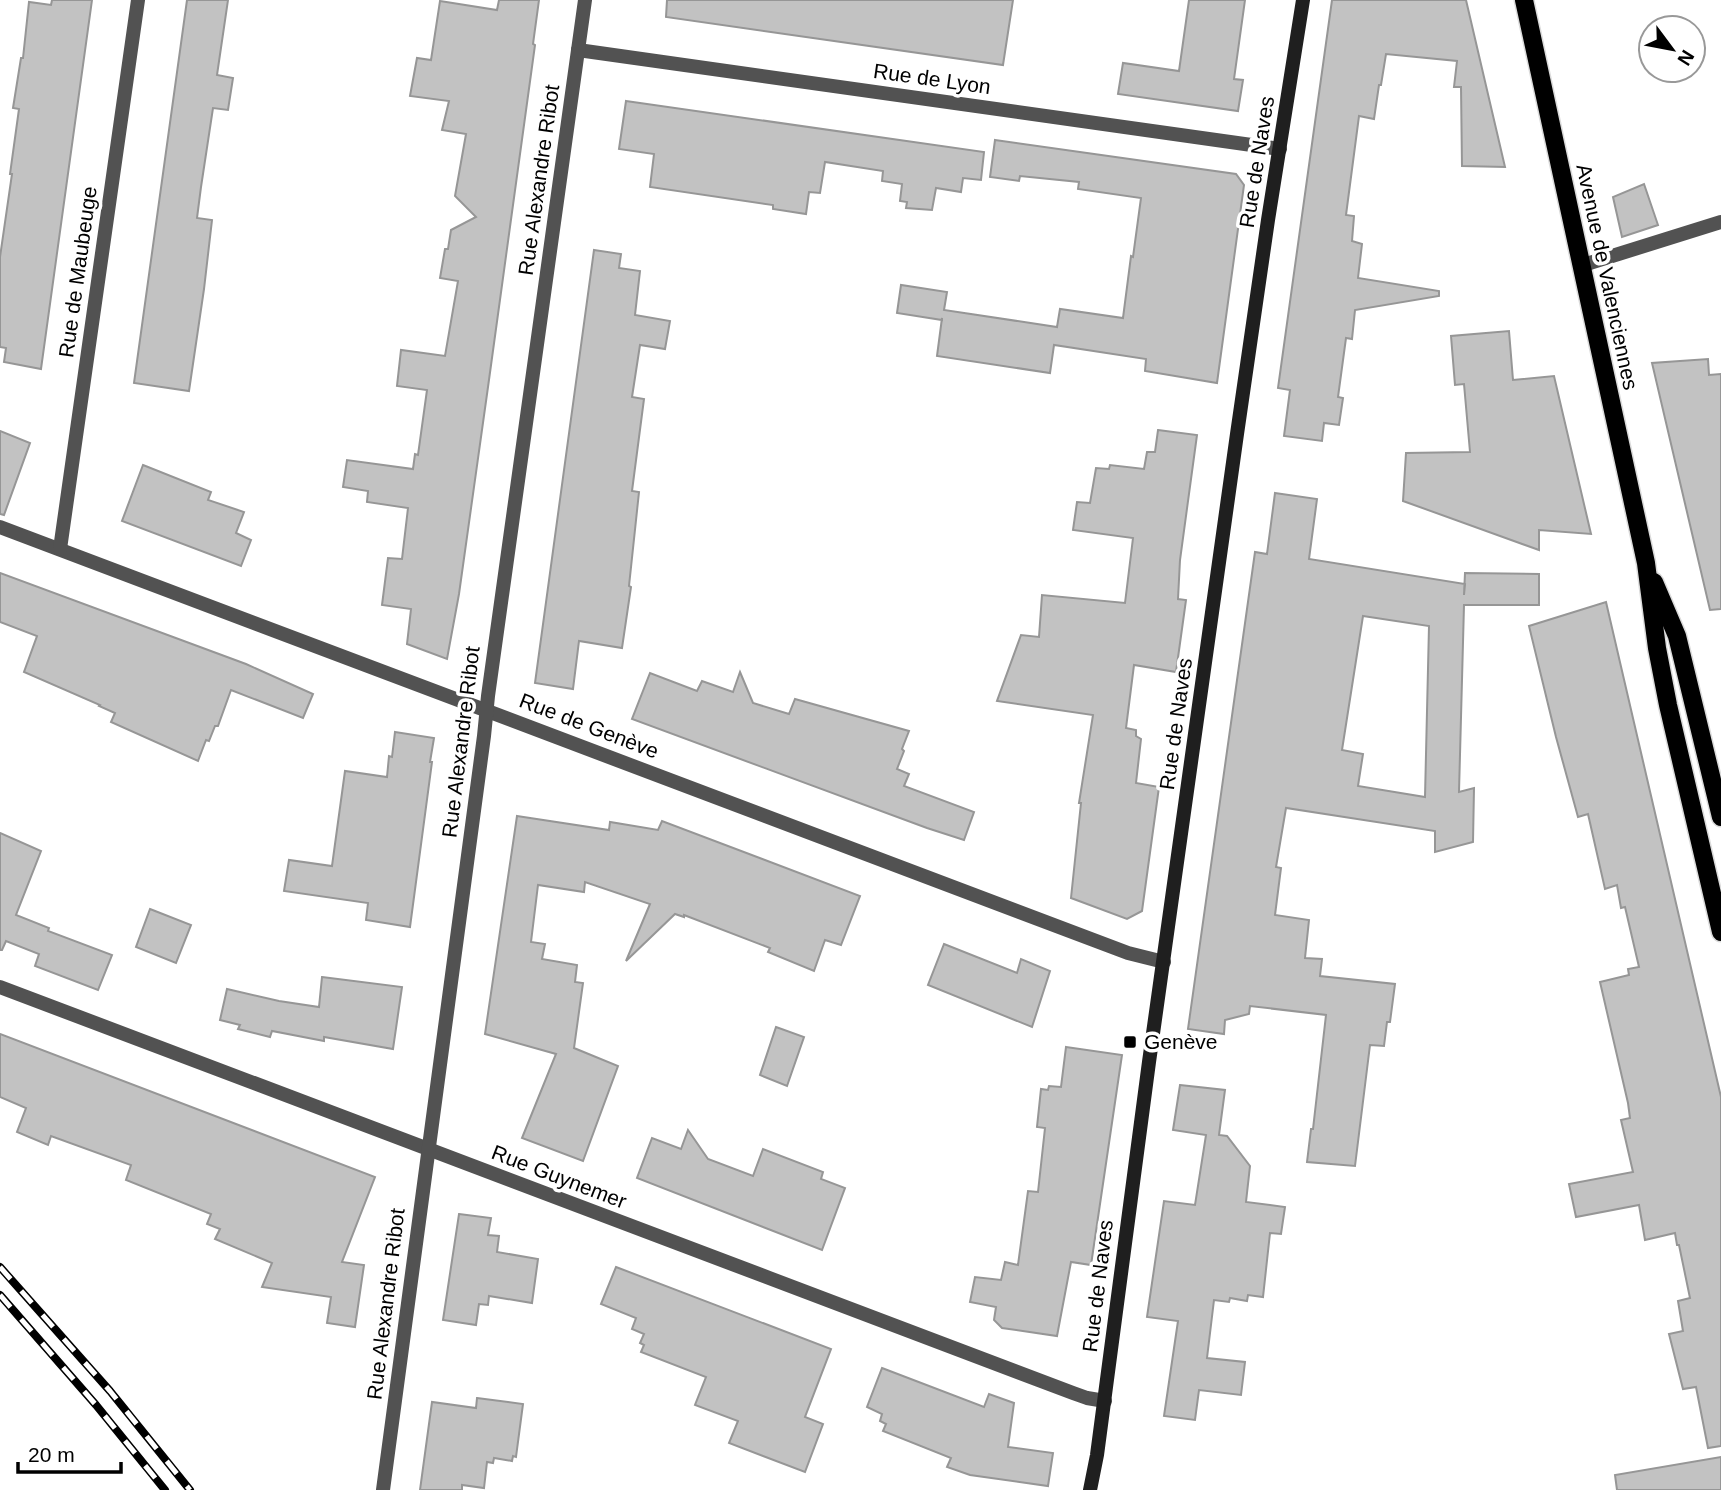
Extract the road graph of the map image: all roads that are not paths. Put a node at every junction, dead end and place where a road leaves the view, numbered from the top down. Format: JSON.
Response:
{"nodes":[{"id":1,"x":138,"y":0,"type":"edge"},
{"id":2,"x":585,"y":0,"type":"edge"},
{"id":3,"x":1303,"y":0,"type":"edge"},
{"id":4,"x":1524,"y":0,"type":"edge"},
{"id":5,"x":578,"y":50,"type":"junction"},
{"id":6,"x":1280,"y":149,"type":"junction"},
{"id":7,"x":1721,"y":222,"type":"edge"},
{"id":8,"x":1580,"y":266,"type":"junction"},
{"id":9,"x":0,"y":527,"type":"edge"},
{"id":10,"x":60,"y":549,"type":"junction"},
{"id":11,"x":1646,"y":563,"type":"junction"},
{"id":12,"x":486,"y":710,"type":"junction"},
{"id":13,"x":1721,"y":817,"type":"edge"},
{"id":14,"x":1721,"y":932,"type":"edge"},
{"id":15,"x":1164,"y":962,"type":"junction"},
{"id":16,"x":0,"y":987,"type":"edge"},
{"id":17,"x":427,"y":1150,"type":"junction"},
{"id":18,"x":1105,"y":1401,"type":"junction"},
{"id":19,"x":1097,"y":1455,"type":"junction"},
{"id":20,"x":383,"y":1490,"type":"edge"},
{"id":21,"x":1090,"y":1490,"type":"edge"},
{"id":22,"x":1097,"y":1490,"type":"edge"}],
"edges":[{"from":1,"to":10,"type":"street","name":"Rue de Maubeuge"},
{"from":2,"to":5,"type":"street","name":"Rue Alexandre Ribot"},
{"from":3,"to":6,"type":"main road","name":"Rue de Naves"},
{"from":4,"to":8,"type":"main road","name":"Avenue de Valenciennes"},
{"from":5,"to":6,"type":"street","name":"Rue de Lyon"},
{"from":5,"to":12,"type":"street","name":"Rue Alexandre Ribot"},
{"from":6,"to":15,"type":"main road","name":"Rue de Naves"},
{"from":7,"to":8,"type":"street"},
{"from":8,"to":11,"type":"main road","name":"Avenue de Valenciennes"},
{"from":9,"to":10,"type":"street","name":"Rue de Genève"},
{"from":10,"to":12,"type":"street","name":"Rue de Genève"},
{"from":11,"to":13,"type":"main road","name":"Avenue de Valenciennes"},
{"from":11,"to":14,"type":"main road","name":"Avenue de Valenciennes"},
{"from":12,"to":15,"type":"street","name":"Rue de Genève"},
{"from":12,"to":17,"type":"street","name":"Rue Alexandre Ribot"},
{"from":15,"to":18,"type":"main road","name":"Rue de Naves"},
{"from":16,"to":17,"type":"street","name":"Rue Guynemer"},
{"from":17,"to":18,"type":"street","name":"Rue Guynemer"},
{"from":17,"to":20,"type":"street","name":"Rue Alexandre Ribot"},
{"from":18,"to":19,"type":"main road","name":"Rue de Naves"},
{"from":19,"to":21,"type":"main road","name":"Rue de Naves"},
{"from":19,"to":22,"type":"main road","name":"Rue de Naves"}]}
